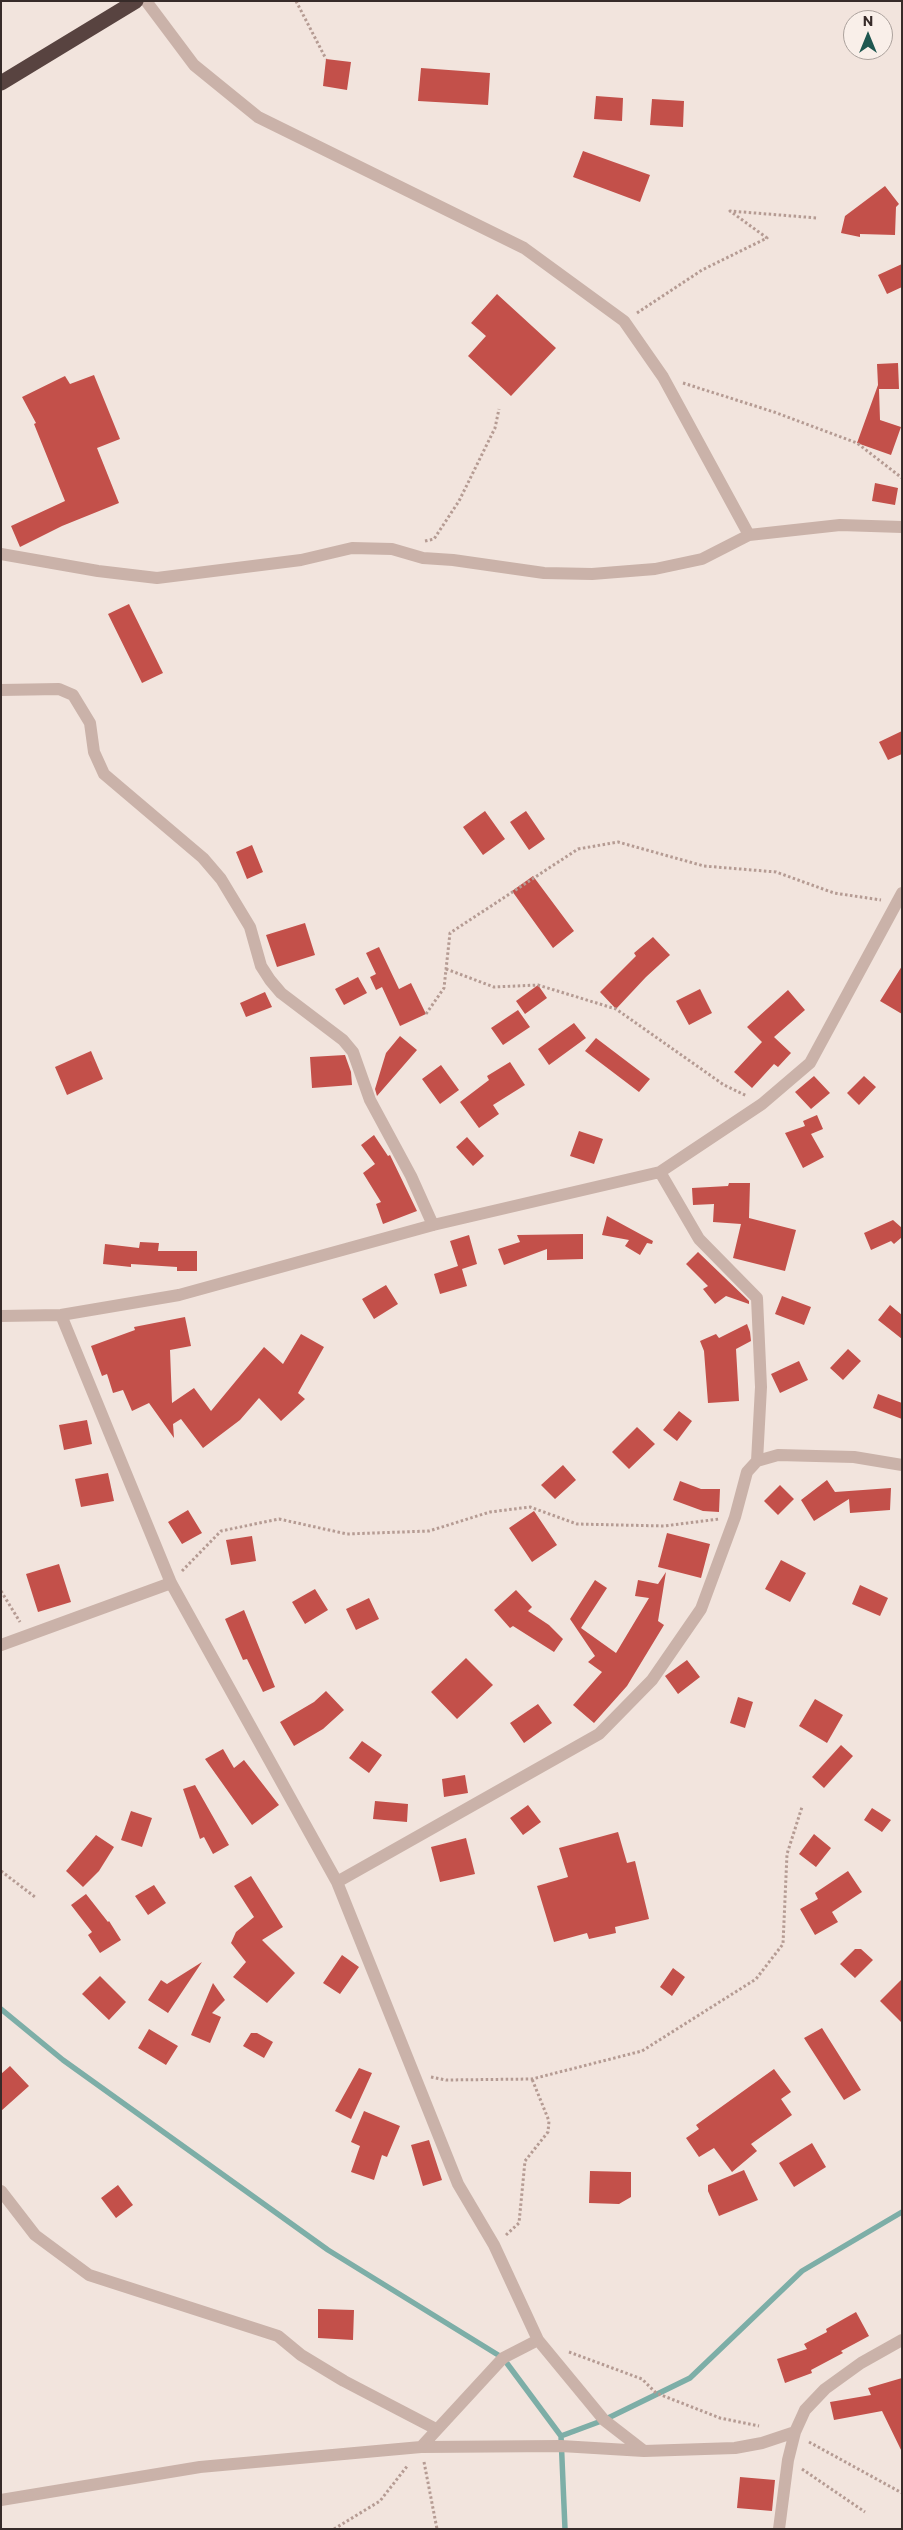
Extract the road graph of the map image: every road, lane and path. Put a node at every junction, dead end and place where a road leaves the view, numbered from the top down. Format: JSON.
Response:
{"nodes":[{"id":1,"x":136,"y":1,"type":"edge"},
{"id":2,"x":146,"y":1,"type":"edge"},
{"id":3,"x":296,"y":1,"type":"edge"},
{"id":4,"x":326,"y":59,"type":"dead end"},
{"id":5,"x":1,"y":83,"type":"edge"},
{"id":6,"x":817,"y":218,"type":"dead end"},
{"id":7,"x":624,"y":321,"type":"junction"},
{"id":8,"x":664,"y":377,"type":"junction"},
{"id":9,"x":499,"y":410,"type":"dead end"},
{"id":10,"x":902,"y":478,"type":"edge"},
{"id":11,"x":902,"y":526,"type":"edge"},
{"id":12,"x":749,"y":536,"type":"junction"},
{"id":13,"x":392,"y":549,"type":"junction"},
{"id":14,"x":1,"y":554,"type":"edge"},
{"id":15,"x":1,"y":690,"type":"edge"},
{"id":16,"x":899,"y":897,"type":"edge"},
{"id":17,"x":446,"y":969,"type":"junction"},
{"id":18,"x":426,"y":1014,"type":"dead end"},
{"id":19,"x":762,"y":1104,"type":"junction"},
{"id":20,"x":660,"y":1172,"type":"junction"},
{"id":21,"x":433,"y":1225,"type":"junction"},
{"id":22,"x":61,"y":1315,"type":"junction"},
{"id":23,"x":1,"y":1316,"type":"edge"},
{"id":24,"x":757,"y":1461,"type":"junction"},
{"id":25,"x":902,"y":1465,"type":"edge"},
{"id":26,"x":734,"y":1517,"type":"junction"},
{"id":27,"x":171,"y":1583,"type":"junction"},
{"id":28,"x":1,"y":1590,"type":"edge"},
{"id":29,"x":28,"y":1635,"type":"junction"},
{"id":30,"x":1,"y":1645,"type":"edge"},
{"id":31,"x":802,"y":1807,"type":"dead end"},
{"id":32,"x":1,"y":1871,"type":"edge"},
{"id":33,"x":337,"y":1882,"type":"junction"},
{"id":34,"x":35,"y":1897,"type":"dead end"},
{"id":35,"x":416,"y":2074,"type":"junction"},
{"id":36,"x":532,"y":2079,"type":"junction"},
{"id":37,"x":1,"y":2191,"type":"edge"},
{"id":38,"x":494,"y":2245,"type":"junction"},
{"id":39,"x":538,"y":2340,"type":"junction"},
{"id":40,"x":902,"y":2340,"type":"edge"},
{"id":41,"x":564,"y":2350,"type":"dead end"},
{"id":42,"x":762,"y":2427,"type":"dead end"},
{"id":43,"x":436,"y":2429,"type":"junction"},
{"id":44,"x":795,"y":2433,"type":"junction"},
{"id":45,"x":421,"y":2447,"type":"junction"},
{"id":46,"x":644,"y":2451,"type":"junction"},
{"id":47,"x":902,"y":2493,"type":"edge"},
{"id":48,"x":1,"y":2500,"type":"edge"},
{"id":49,"x":334,"y":2529,"type":"edge"},
{"id":50,"x":437,"y":2529,"type":"edge"},
{"id":51,"x":778,"y":2529,"type":"edge"}],
"edges":[{"from":1,"to":5,"type":"highway"},
{"from":2,"to":7,"type":"street"},
{"from":3,"to":4,"type":"path"},
{"from":6,"to":7,"type":"path"},
{"from":7,"to":8,"type":"street"},
{"from":8,"to":10,"type":"path"},
{"from":8,"to":12,"type":"street"},
{"from":9,"to":13,"type":"path"},
{"from":11,"to":12,"type":"street"},
{"from":12,"to":13,"type":"street"},
{"from":13,"to":14,"type":"street"},
{"from":15,"to":21,"type":"street"},
{"from":16,"to":17,"type":"path"},
{"from":16,"to":19,"type":"street"},
{"from":17,"to":18,"type":"path"},
{"from":17,"to":19,"type":"path"},
{"from":19,"to":20,"type":"street"},
{"from":20,"to":21,"type":"street"},
{"from":20,"to":24,"type":"street"},
{"from":21,"to":22,"type":"street"},
{"from":22,"to":23,"type":"street"},
{"from":22,"to":27,"type":"street"},
{"from":24,"to":25,"type":"street"},
{"from":24,"to":26,"type":"street"},
{"from":26,"to":27,"type":"path"},
{"from":26,"to":33,"type":"street"},
{"from":27,"to":29,"type":"street"},
{"from":27,"to":33,"type":"street"},
{"from":28,"to":29,"type":"path"},
{"from":29,"to":30,"type":"street"},
{"from":31,"to":36,"type":"path"},
{"from":32,"to":34,"type":"path"},
{"from":33,"to":35,"type":"street"},
{"from":35,"to":36,"type":"path"},
{"from":35,"to":38,"type":"street"},
{"from":36,"to":38,"type":"path"},
{"from":37,"to":43,"type":"street"},
{"from":38,"to":39,"type":"street"},
{"from":39,"to":43,"type":"street"},
{"from":39,"to":46,"type":"street"},
{"from":40,"to":44,"type":"street"},
{"from":41,"to":42,"type":"path"},
{"from":43,"to":45,"type":"street"},
{"from":44,"to":46,"type":"street"},
{"from":44,"to":47,"type":"path"},
{"from":44,"to":51,"type":"street"},
{"from":45,"to":46,"type":"street"},
{"from":45,"to":48,"type":"street"},
{"from":45,"to":49,"type":"path"},
{"from":45,"to":50,"type":"path"}]}
